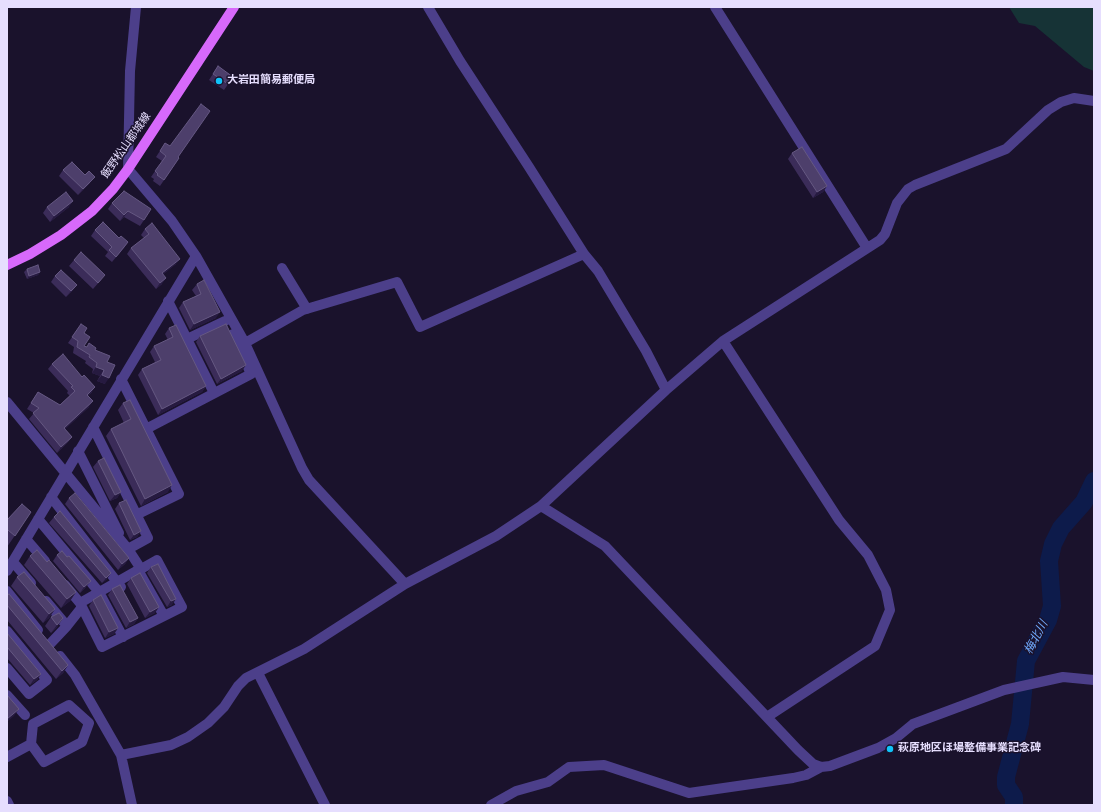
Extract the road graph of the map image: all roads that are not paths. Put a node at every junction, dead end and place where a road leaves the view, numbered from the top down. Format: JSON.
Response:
{"nodes":[{"id":1,"x":136,"y":7,"type":"edge"},
{"id":2,"x":234,"y":7,"type":"edge"},
{"id":3,"x":428,"y":7,"type":"edge"},
{"id":4,"x":715,"y":7,"type":"edge"},
{"id":5,"x":1094,"y":101,"type":"edge"},
{"id":6,"x":128,"y":169,"type":"junction"},
{"id":7,"x":867,"y":248,"type":"junction"},
{"id":8,"x":584,"y":254,"type":"junction"},
{"id":9,"x":196,"y":256,"type":"junction"},
{"id":10,"x":7,"y":266,"type":"edge"},
{"id":11,"x":282,"y":268,"type":"dead end"},
{"id":12,"x":200,"y":276,"type":"dead end"},
{"id":13,"x":168,"y":301,"type":"junction"},
{"id":14,"x":308,"y":309,"type":"junction"},
{"id":15,"x":225,"y":321,"type":"junction"},
{"id":16,"x":187,"y":339,"type":"junction"},
{"id":17,"x":723,"y":341,"type":"junction"},
{"id":18,"x":245,"y":343,"type":"junction"},
{"id":19,"x":121,"y":379,"type":"junction"},
{"id":20,"x":666,"y":390,"type":"junction"},
{"id":21,"x":214,"y":393,"type":"junction"},
{"id":22,"x":7,"y":402,"type":"edge"},
{"id":23,"x":93,"y":427,"type":"junction"},
{"id":24,"x":146,"y":428,"type":"junction"},
{"id":25,"x":78,"y":451,"type":"junction"},
{"id":26,"x":64,"y":474,"type":"junction"},
{"id":27,"x":51,"y":498,"type":"junction"},
{"id":28,"x":541,"y":506,"type":"junction"},
{"id":29,"x":136,"y":515,"type":"junction"},
{"id":30,"x":38,"y":518,"type":"junction"},
{"id":31,"x":26,"y":539,"type":"junction"},
{"id":32,"x":128,"y":549,"type":"junction"},
{"id":33,"x":13,"y":562,"type":"junction"},
{"id":34,"x":50,"y":568,"type":"edge"},
{"id":35,"x":140,"y":570,"type":"junction"},
{"id":36,"x":7,"y":571,"type":"edge"},
{"id":37,"x":60,"y":579,"type":"edge"},
{"id":38,"x":118,"y":582,"type":"junction"},
{"id":39,"x":405,"y":584,"type":"junction"},
{"id":40,"x":7,"y":591,"type":"edge"},
{"id":41,"x":99,"y":592,"type":"junction"},
{"id":42,"x":125,"y":595,"type":"edge"},
{"id":43,"x":81,"y":605,"type":"junction"},
{"id":44,"x":164,"y":616,"type":"junction"},
{"id":45,"x":67,"y":626,"type":"junction"},
{"id":46,"x":7,"y":631,"type":"edge"},
{"id":47,"x":123,"y":637,"type":"junction"},
{"id":48,"x":50,"y":644,"type":"junction"},
{"id":49,"x":7,"y":668,"type":"edge"},
{"id":50,"x":258,"y":673,"type":"junction"},
{"id":51,"x":1094,"y":680,"type":"edge"},
{"id":52,"x":7,"y":695,"type":"edge"},
{"id":53,"x":25,"y":715,"type":"dead end"},
{"id":54,"x":767,"y":717,"type":"junction"},
{"id":55,"x":32,"y":744,"type":"junction"},
{"id":56,"x":120,"y":755,"type":"junction"},
{"id":57,"x":7,"y":757,"type":"edge"},
{"id":58,"x":821,"y":767,"type":"junction"},
{"id":59,"x":7,"y":801,"type":"edge"},
{"id":60,"x":9,"y":805,"type":"edge"},
{"id":61,"x":132,"y":805,"type":"edge"},
{"id":62,"x":325,"y":805,"type":"edge"},
{"id":63,"x":491,"y":805,"type":"edge"}],
"edges":[{"from":1,"to":6,"type":"street"},
{"from":2,"to":6,"type":"main road","name":"飯野松山都城線"},
{"from":3,"to":8,"type":"street"},
{"from":4,"to":7,"type":"street"},
{"from":5,"to":7,"type":"street"},
{"from":6,"to":9,"type":"street"},
{"from":6,"to":10,"type":"main road","name":"飯野松山都城線"},
{"from":7,"to":17,"type":"street"},
{"from":8,"to":14,"type":"street"},
{"from":8,"to":20,"type":"street"},
{"from":9,"to":13,"type":"street"},
{"from":9,"to":18,"type":"street"},
{"from":11,"to":14,"type":"street"},
{"from":12,"to":15,"type":"street"},
{"from":13,"to":16,"type":"street"},
{"from":13,"to":19,"type":"street"},
{"from":14,"to":18,"type":"street"},
{"from":15,"to":16,"type":"street"},
{"from":15,"to":21,"type":"street"},
{"from":16,"to":21,"type":"street"},
{"from":17,"to":20,"type":"street"},
{"from":17,"to":54,"type":"street"},
{"from":18,"to":39,"type":"street"},
{"from":19,"to":23,"type":"street"},
{"from":19,"to":24,"type":"street"},
{"from":20,"to":28,"type":"street"},
{"from":21,"to":24,"type":"street"},
{"from":22,"to":26,"type":"street"},
{"from":23,"to":25,"type":"street"},
{"from":23,"to":29,"type":"street"},
{"from":24,"to":29,"type":"street"},
{"from":25,"to":26,"type":"street"},
{"from":25,"to":32,"type":"street"},
{"from":26,"to":27,"type":"street"},
{"from":26,"to":32,"type":"street"},
{"from":27,"to":30,"type":"street"},
{"from":27,"to":38,"type":"street"},
{"from":28,"to":39,"type":"street"},
{"from":28,"to":54,"type":"street"},
{"from":29,"to":32,"type":"street"},
{"from":30,"to":31,"type":"street"},
{"from":30,"to":41,"type":"street"},
{"from":31,"to":33,"type":"street"},
{"from":31,"to":34,"type":"street"},
{"from":32,"to":35,"type":"street"},
{"from":33,"to":36,"type":"street"},
{"from":33,"to":45,"type":"street"},
{"from":35,"to":38,"type":"street"},
{"from":35,"to":44,"type":"street"},
{"from":35,"to":44,"type":"street"},
{"from":37,"to":43,"type":"street"},
{"from":38,"to":41,"type":"street"},
{"from":38,"to":42,"type":"street"},
{"from":39,"to":50,"type":"street"},
{"from":40,"to":48,"type":"street"},
{"from":41,"to":43,"type":"street"},
{"from":41,"to":47,"type":"street"},
{"from":43,"to":45,"type":"street"},
{"from":43,"to":47,"type":"street"},
{"from":44,"to":47,"type":"street"},
{"from":45,"to":48,"type":"street"},
{"from":46,"to":49,"type":"street"},
{"from":48,"to":56,"type":"street"},
{"from":50,"to":56,"type":"street"},
{"from":50,"to":62,"type":"street"},
{"from":51,"to":58,"type":"street"},
{"from":52,"to":53,"type":"street"},
{"from":54,"to":58,"type":"street"},
{"from":55,"to":55,"type":"street"},
{"from":55,"to":57,"type":"street"},
{"from":56,"to":61,"type":"street"},
{"from":58,"to":63,"type":"street"},
{"from":59,"to":60,"type":"street"}]}
